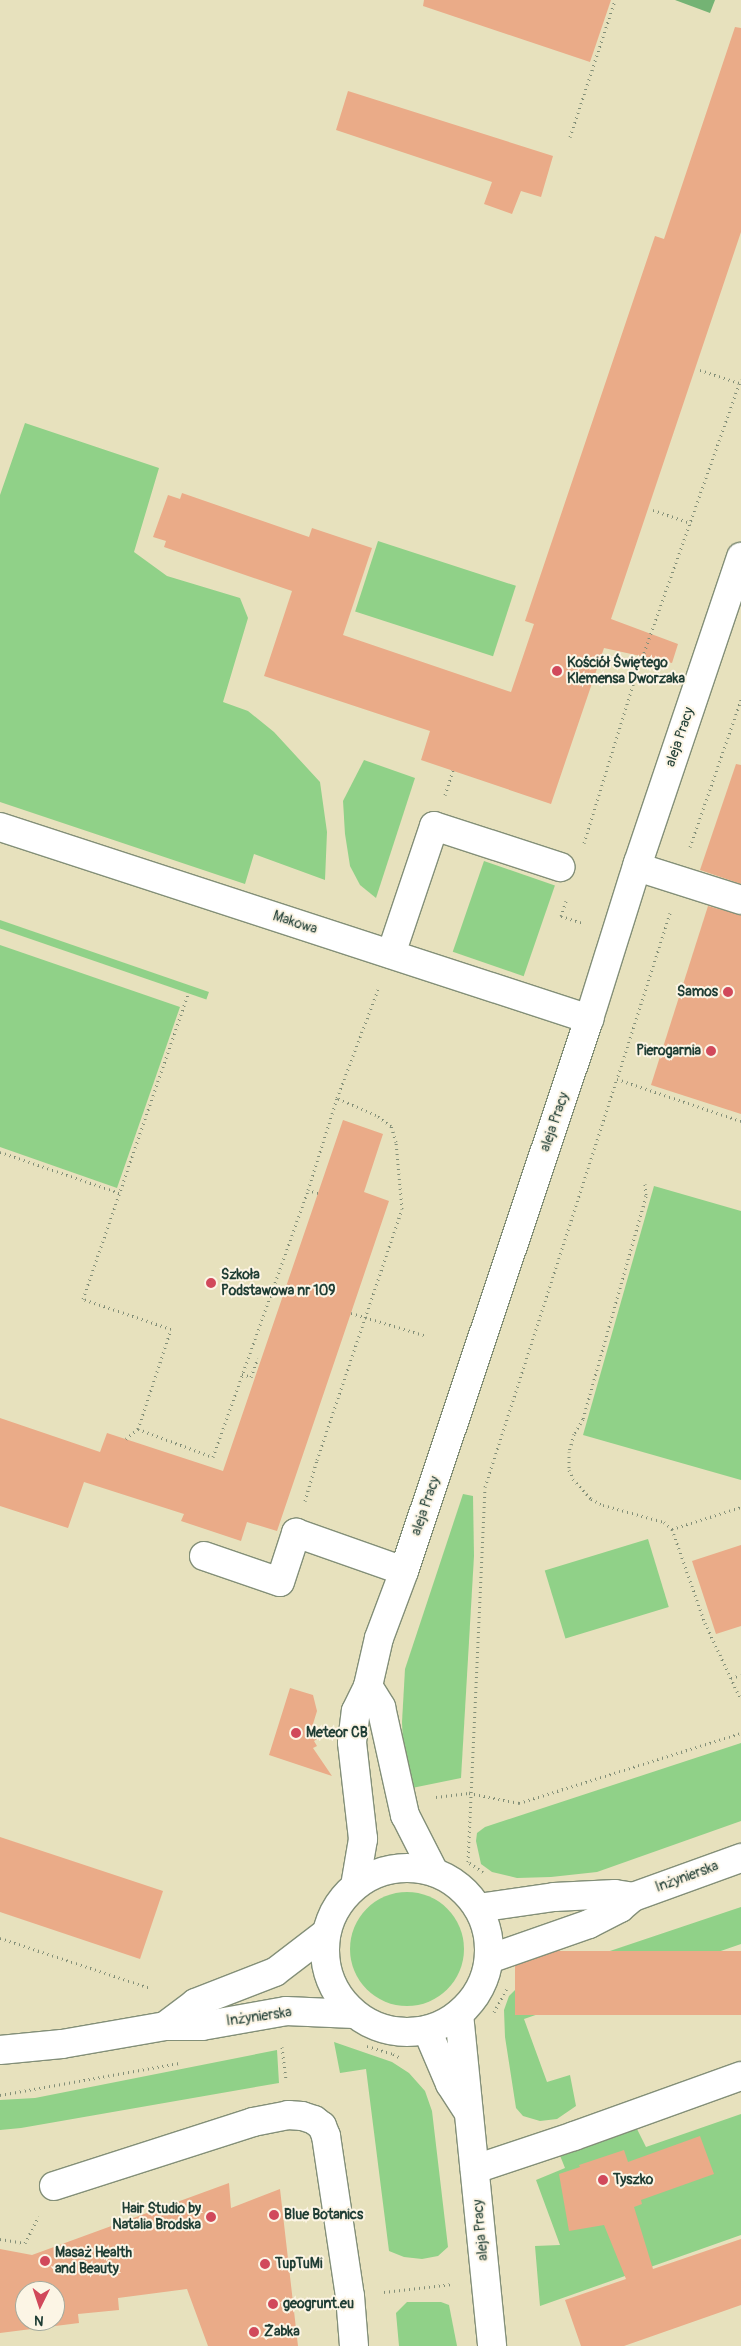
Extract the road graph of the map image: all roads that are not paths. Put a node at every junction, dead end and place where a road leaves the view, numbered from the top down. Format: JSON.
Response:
{"nodes":[{"id":1,"x":741,"y":557,"type":"edge"},
{"id":2,"x":0,"y":827,"type":"edge"},
{"id":3,"x":560,"y":867,"type":"dead end"},
{"id":4,"x":637,"y":867,"type":"junction"},
{"id":5,"x":741,"y":900,"type":"edge"},
{"id":6,"x":391,"y":954,"type":"junction"},
{"id":7,"x":589,"y":1020,"type":"junction"},
{"id":8,"x":204,"y":1556,"type":"dead end"},
{"id":9,"x":404,"y":1571,"type":"junction"},
{"id":10,"x":368,"y":1686,"type":"junction"},
{"id":11,"x":741,"y":1858,"type":"edge"},
{"id":12,"x":434,"y":1872,"type":"junction"},
{"id":13,"x":355,"y":1886,"type":"junction"},
{"id":14,"x":633,"y":1897,"type":"junction"},
{"id":15,"x":478,"y":1908,"type":"junction"},
{"id":16,"x":326,"y":1933,"type":"junction"},
{"id":17,"x":489,"y":1959,"type":"junction"},
{"id":18,"x":354,"y":2014,"type":"junction"},
{"id":19,"x":459,"y":2014,"type":"junction"},
{"id":20,"x":165,"y":2026,"type":"junction"},
{"id":21,"x":427,"y":2030,"type":"junction"},
{"id":22,"x":0,"y":2050,"type":"edge"},
{"id":23,"x":741,"y":2076,"type":"edge"},
{"id":24,"x":469,"y":2114,"type":"junction"},
{"id":25,"x":476,"y":2169,"type":"junction"},
{"id":26,"x":54,"y":2186,"type":"road end"},
{"id":27,"x":354,"y":2346,"type":"edge"},
{"id":28,"x":492,"y":2346,"type":"edge"}],
"edges":[{"from":1,"to":4,"type":"street","name":"aleja Pracy"},
{"from":2,"to":6,"type":"street","name":"Makowa"},
{"from":3,"to":6,"type":"street"},
{"from":4,"to":5,"type":"street"},
{"from":4,"to":7,"type":"street","name":"aleja Pracy"},
{"from":6,"to":7,"type":"street","name":"Makowa"},
{"from":7,"to":9,"type":"street","name":"aleja Pracy"},
{"from":8,"to":9,"type":"street"},
{"from":9,"to":10,"type":"street","name":"aleja Pracy"},
{"from":10,"to":12,"type":"street"},
{"from":10,"to":13,"type":"street","name":"aleja Pracy"},
{"from":11,"to":14,"type":"street","name":"Inżynierska"},
{"from":12,"to":13,"type":"street"},
{"from":12,"to":15,"type":"street"},
{"from":13,"to":16,"type":"street"},
{"from":14,"to":15,"type":"street","name":"Inżynierska"},
{"from":14,"to":17,"type":"street","name":"Inżynierska"},
{"from":15,"to":17,"type":"street"},
{"from":16,"to":18,"type":"street"},
{"from":16,"to":20,"type":"street","name":"Inżynierska"},
{"from":17,"to":19,"type":"street"},
{"from":18,"to":20,"type":"street","name":"Inżynierska"},
{"from":18,"to":21,"type":"street"},
{"from":19,"to":21,"type":"street"},
{"from":19,"to":24,"type":"street","name":"aleja Pracy"},
{"from":20,"to":22,"type":"street","name":"Inżynierska"},
{"from":21,"to":24,"type":"street","name":"aleja Pracy"},
{"from":23,"to":25,"type":"street"},
{"from":24,"to":25,"type":"street","name":"aleja Pracy"},
{"from":25,"to":28,"type":"street","name":"aleja Pracy"},
{"from":26,"to":27,"type":"street"}]}
